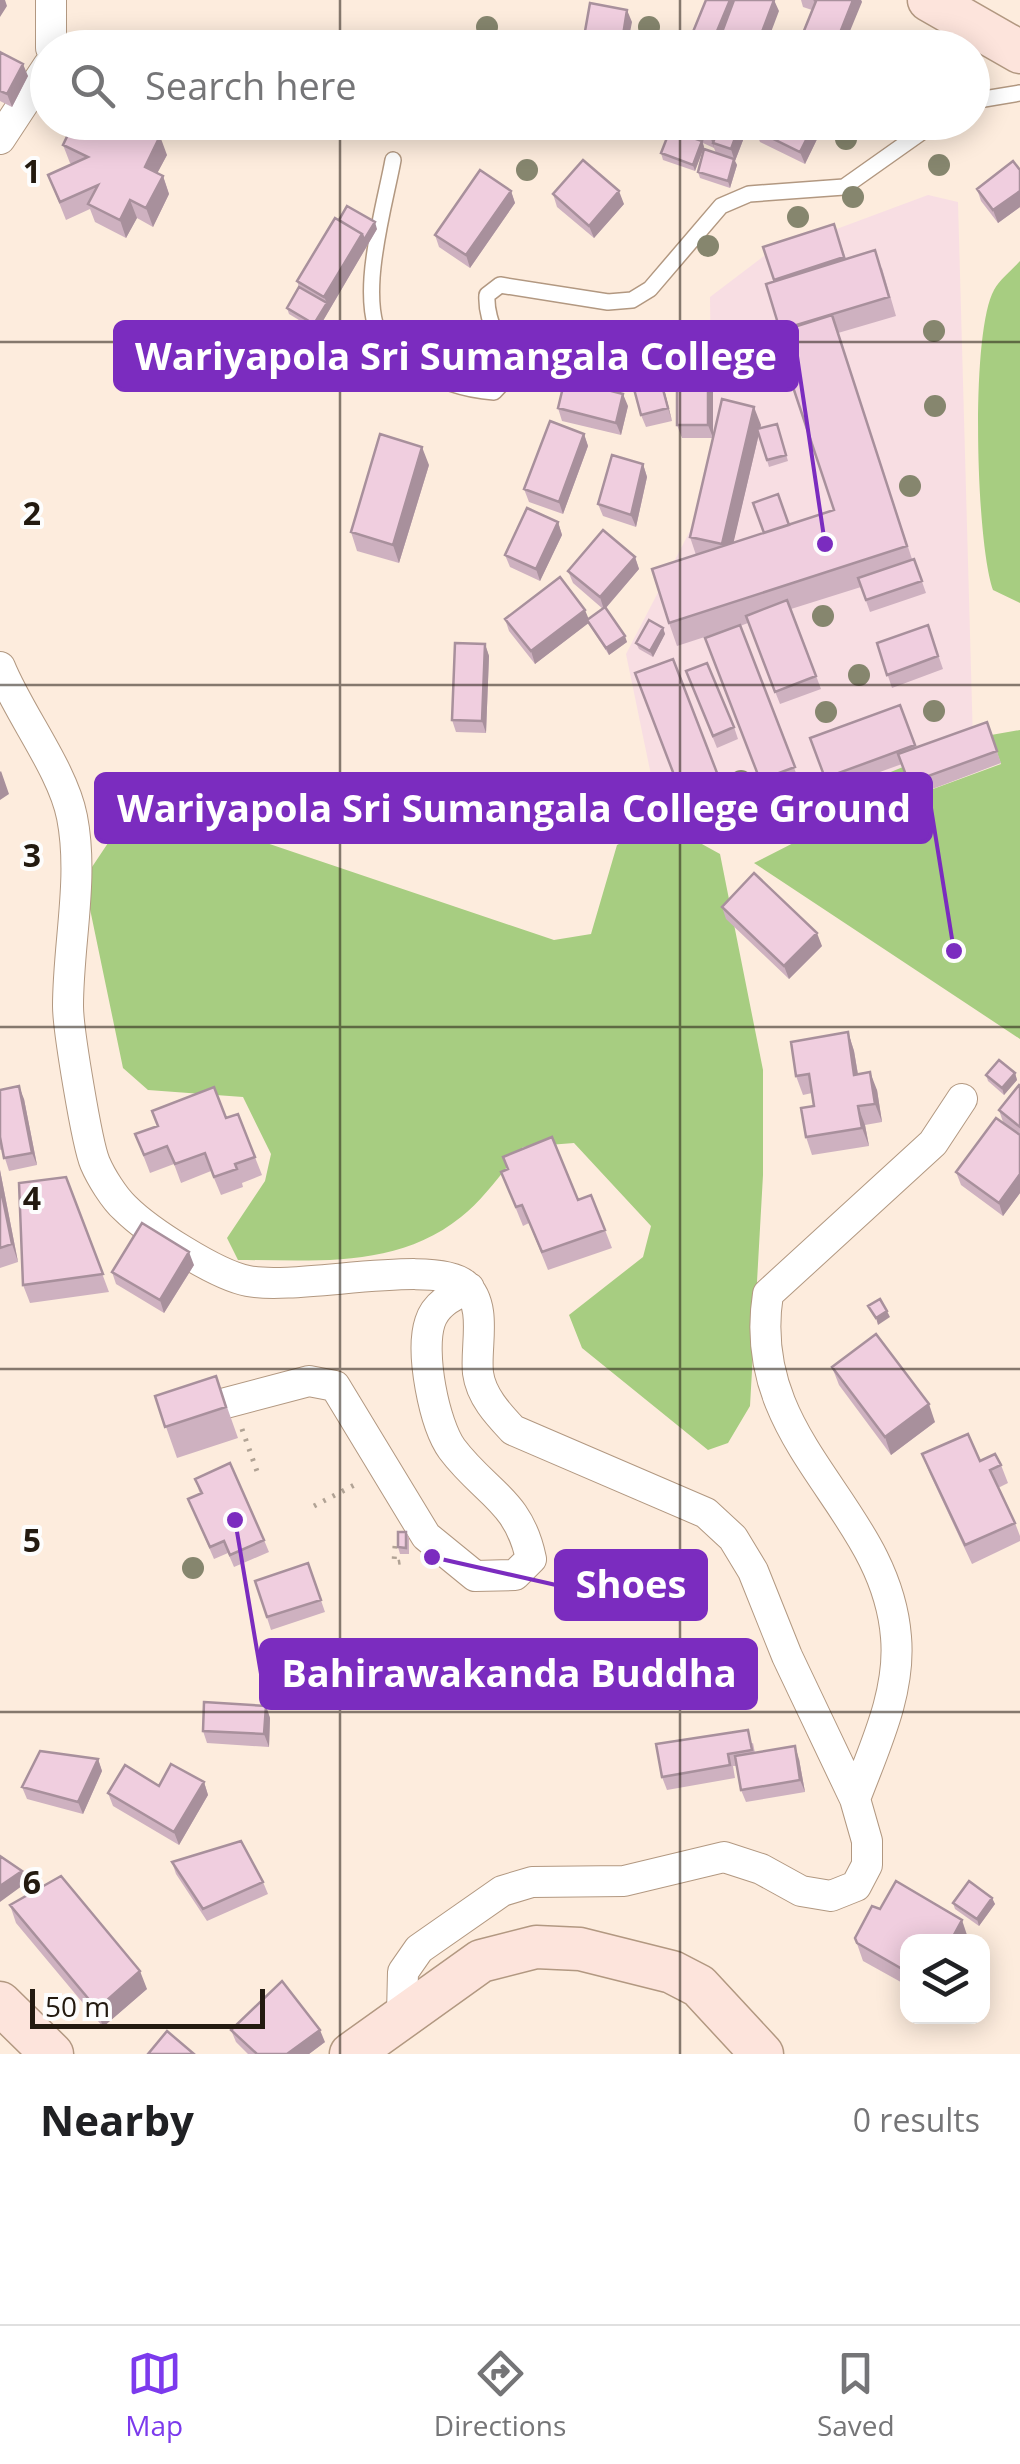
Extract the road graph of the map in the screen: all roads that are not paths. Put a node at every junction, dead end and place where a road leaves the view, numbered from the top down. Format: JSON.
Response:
{"nodes":[{"id":1,"x":51,"y":0,"type":"edge"},
{"id":2,"x":930,"y":0,"type":"edge"},
{"id":3,"x":52,"y":30,"type":"edge"},
{"id":4,"x":982,"y":30,"type":"edge"},
{"id":5,"x":990,"y":35,"type":"edge"},
{"id":6,"x":1020,"y":52,"type":"edge"},
{"id":7,"x":1020,"y":92,"type":"edge"},
{"id":8,"x":30,"y":94,"type":"edge"},
{"id":9,"x":990,"y":98,"type":"edge"},
{"id":10,"x":0,"y":140,"type":"edge"},
{"id":11,"x":911,"y":140,"type":"edge"},
{"id":12,"x":392,"y":160,"type":"dead end"},
{"id":13,"x":0,"y":666,"type":"edge"},
{"id":14,"x":962,"y":1099,"type":"dead end"},
{"id":15,"x":469,"y":1288,"type":"junction"},
{"id":16,"x":171,"y":1418,"type":"edge"},
{"id":17,"x":855,"y":1799,"type":"junction"},
{"id":18,"x":0,"y":2004,"type":"edge"},
{"id":19,"x":402,"y":2014,"type":"junction"},
{"id":20,"x":52,"y":2054,"type":"edge"},
{"id":21,"x":351,"y":2054,"type":"edge"},
{"id":22,"x":762,"y":2054,"type":"edge"}],
"edges":[{"from":1,"to":3,"type":"street"},
{"from":2,"to":4,"type":"street"},
{"from":5,"to":6,"type":"street"},
{"from":7,"to":9,"type":"lane"},
{"from":8,"to":10,"type":"street"},
{"from":11,"to":12,"type":"lane"},
{"from":13,"to":15,"type":"street"},
{"from":14,"to":17,"type":"street"},
{"from":15,"to":16,"type":"street"},
{"from":15,"to":17,"type":"street"},
{"from":17,"to":19,"type":"street"},
{"from":18,"to":20,"type":"street"},
{"from":19,"to":21,"type":"street"},
{"from":19,"to":22,"type":"street"}]}
